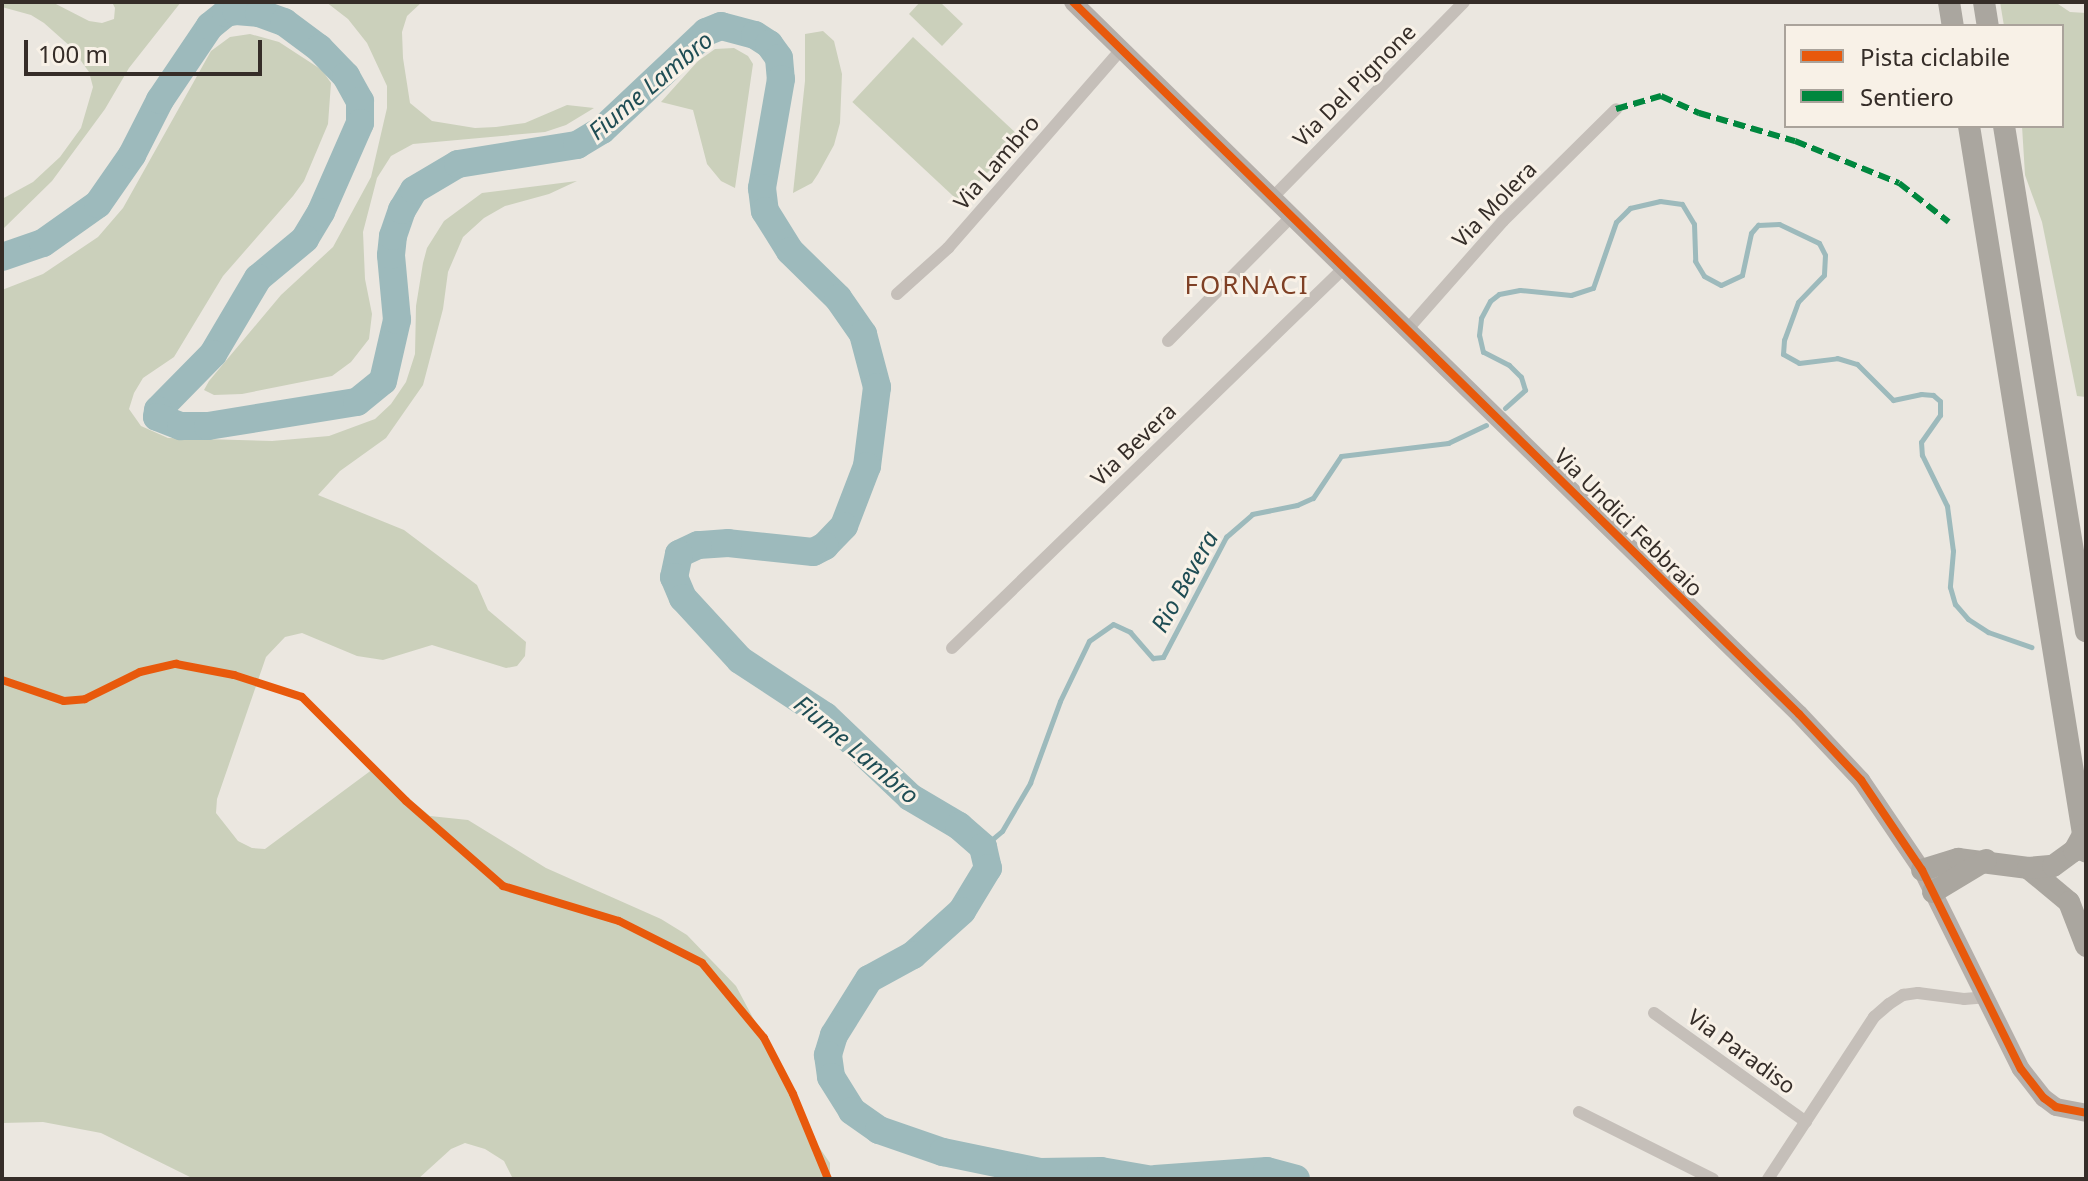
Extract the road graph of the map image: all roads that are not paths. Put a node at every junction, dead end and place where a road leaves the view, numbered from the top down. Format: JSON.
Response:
{"nodes":[{"id":1,"x":1073,"y":2,"type":"edge"},
{"id":2,"x":1464,"y":2,"type":"edge"},
{"id":3,"x":1949,"y":2,"type":"edge"},
{"id":4,"x":1984,"y":2,"type":"edge"},
{"id":5,"x":1953,"y":24,"type":"edge"},
{"id":6,"x":1988,"y":24,"type":"edge"},
{"id":7,"x":1120,"y":51,"type":"junction"},
{"id":8,"x":1616,"y":109,"type":"dead end"},
{"id":9,"x":1969,"y":128,"type":"edge"},
{"id":10,"x":2004,"y":128,"type":"edge"},
{"id":11,"x":1273,"y":197,"type":"junction"},
{"id":12,"x":1291,"y":217,"type":"junction"},
{"id":13,"x":1343,"y":269,"type":"junction"},
{"id":14,"x":897,"y":294,"type":"dead end"},
{"id":15,"x":1406,"y":331,"type":"junction"},
{"id":16,"x":1168,"y":341,"type":"dead end"},
{"id":17,"x":2086,"y":631,"type":"edge"},
{"id":18,"x":952,"y":648,"type":"dead end"},
{"id":19,"x":2085,"y":844,"type":"edge"},
{"id":20,"x":1986,"y":860,"type":"junction"},
{"id":21,"x":2028,"y":868,"type":"junction"},
{"id":22,"x":1922,"y":870,"type":"junction"},
{"id":23,"x":1933,"y":892,"type":"junction"},
{"id":24,"x":2086,"y":946,"type":"edge"},
{"id":25,"x":1985,"y":997,"type":"junction"},
{"id":26,"x":1654,"y":1013,"type":"dead end"},
{"id":27,"x":1579,"y":1112,"type":"dead end"},
{"id":28,"x":2086,"y":1113,"type":"edge"},
{"id":29,"x":1806,"y":1122,"type":"junction"},
{"id":30,"x":1713,"y":1179,"type":"edge"},
{"id":31,"x":1768,"y":1179,"type":"edge"}],
"edges":[{"from":1,"to":7,"type":"street","name":"Via Undici Febbraio"},
{"from":2,"to":11,"type":"street","name":"Via Del Pignone"},
{"from":3,"to":5,"type":"highway"},
{"from":4,"to":6,"type":"highway"},
{"from":7,"to":11,"type":"street","name":"Via Undici Febbraio"},
{"from":7,"to":14,"type":"street","name":"Via Lambro"},
{"from":8,"to":15,"type":"street","name":"Via Molera"},
{"from":9,"to":19,"type":"highway"},
{"from":10,"to":17,"type":"highway"},
{"from":11,"to":12,"type":"street","name":"Via Undici Febbraio"},
{"from":12,"to":13,"type":"street","name":"Via Undici Febbraio"},
{"from":12,"to":16,"type":"street"},
{"from":13,"to":15,"type":"street","name":"Via Undici Febbraio"},
{"from":13,"to":18,"type":"street","name":"Via Bevera"},
{"from":15,"to":22,"type":"street","name":"Via Undici Febbraio"},
{"from":19,"to":21,"type":"highway"},
{"from":20,"to":21,"type":"highway"},
{"from":20,"to":22,"type":"highway"},
{"from":20,"to":23,"type":"highway"},
{"from":21,"to":24,"type":"highway"},
{"from":22,"to":23,"type":"street","name":"Via Undici Febbraio"},
{"from":23,"to":25,"type":"street","name":"Via Undici Febbraio"},
{"from":25,"to":28,"type":"street","name":"Via Undici Febbraio"},
{"from":25,"to":29,"type":"street","name":"Via Paradiso"},
{"from":26,"to":29,"type":"street","name":"Via Paradiso"},
{"from":27,"to":30,"type":"street"},
{"from":29,"to":31,"type":"street","name":"Via Paradiso"}]}
